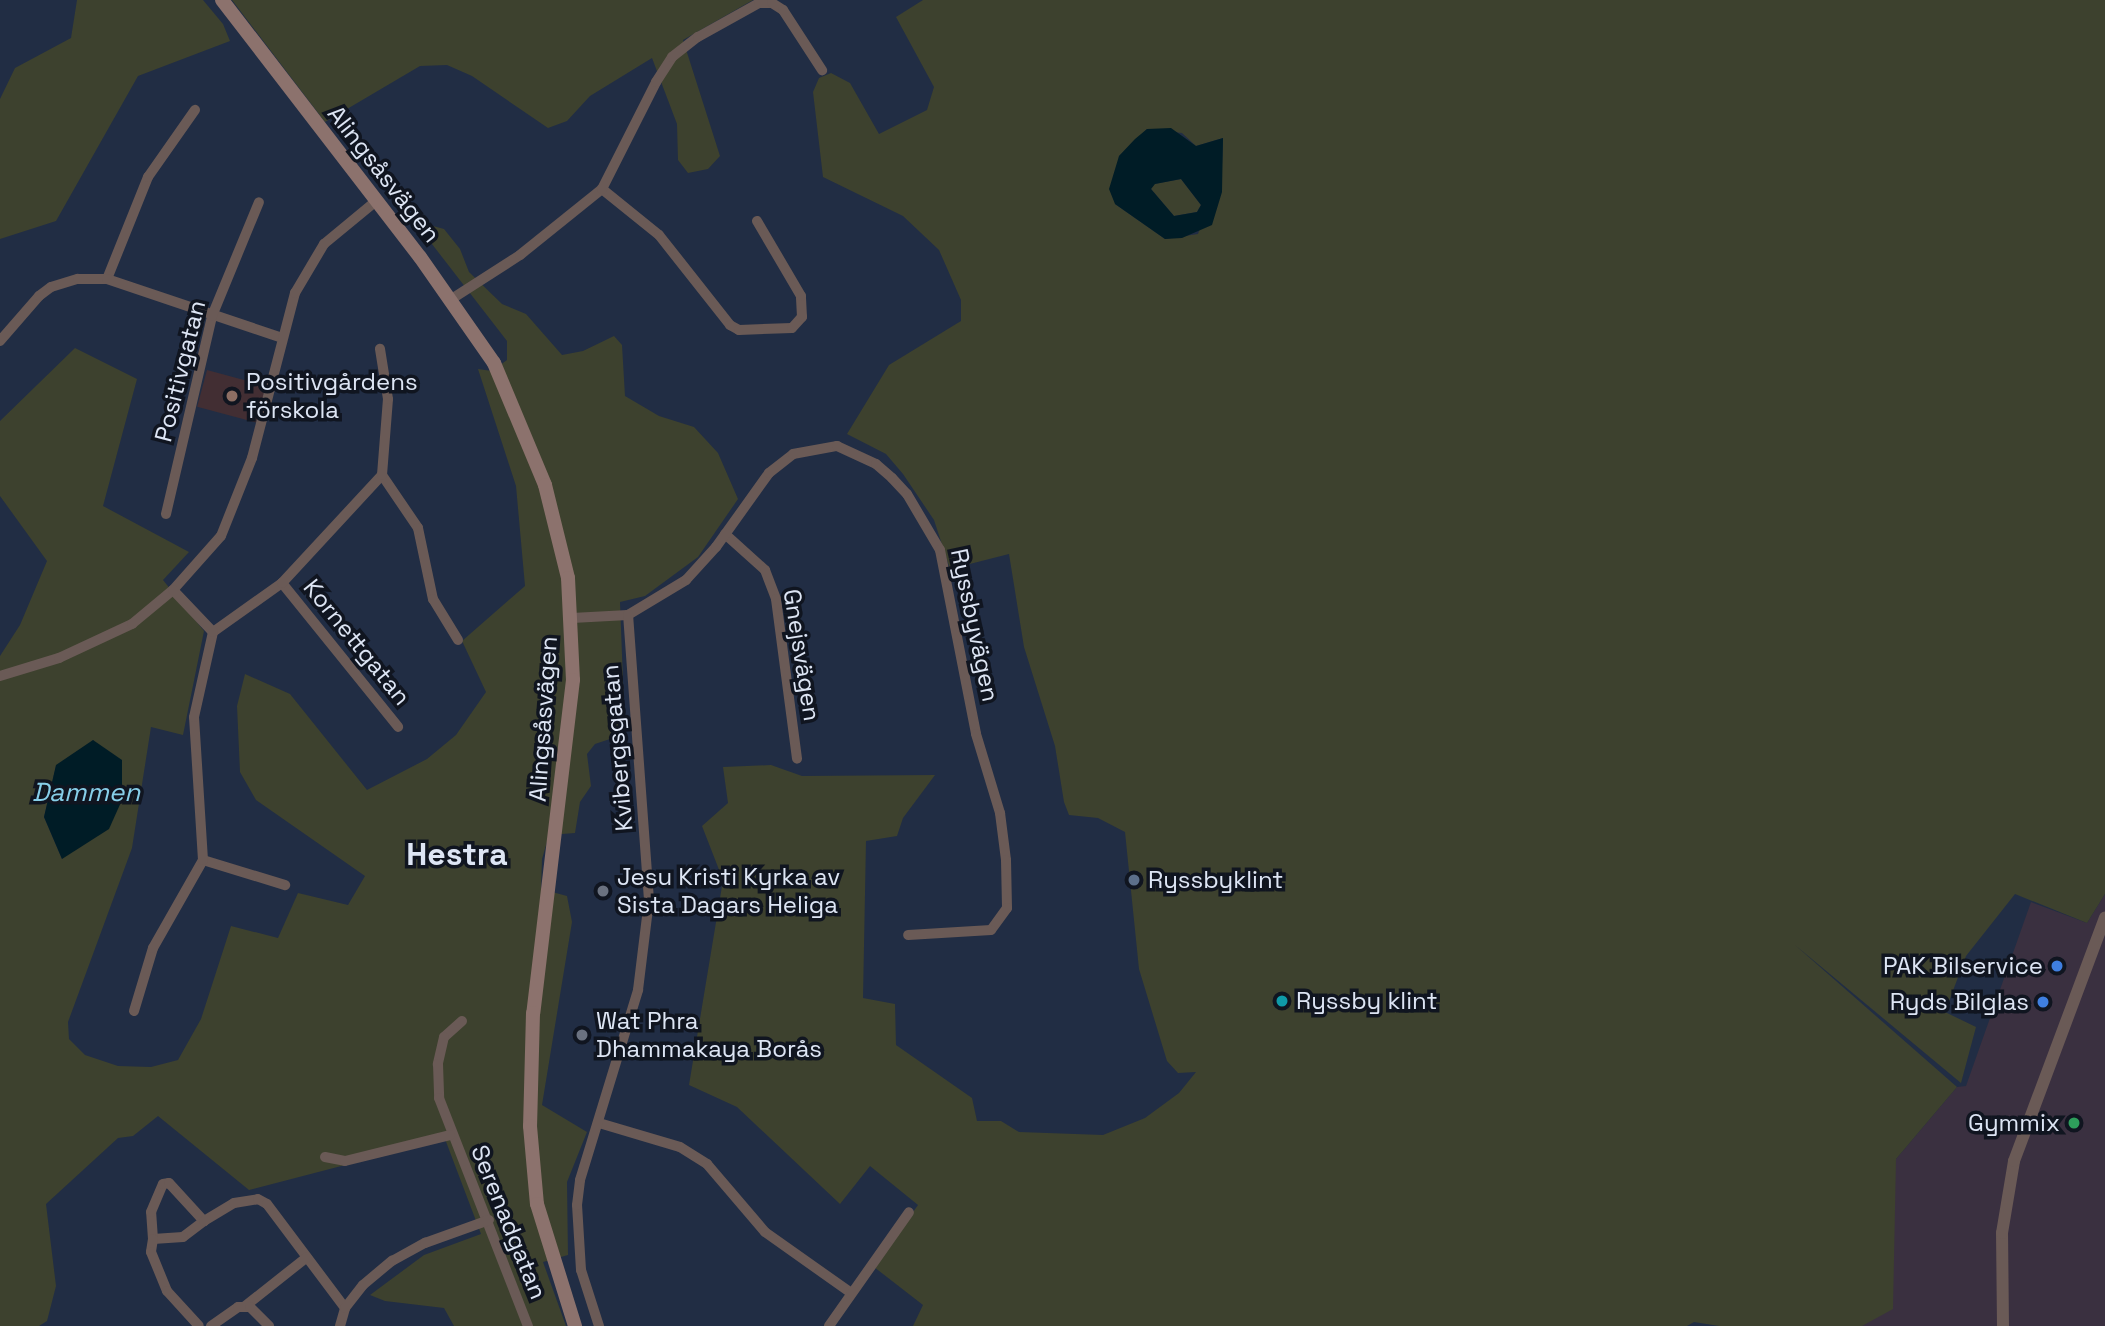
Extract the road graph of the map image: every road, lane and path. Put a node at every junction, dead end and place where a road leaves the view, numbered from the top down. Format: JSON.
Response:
{"nodes":[{"id":1,"x":222,"y":0,"type":"edge"},
{"id":2,"x":822,"y":70,"type":"dead end"},
{"id":3,"x":195,"y":110,"type":"dead end"},
{"id":4,"x":601,"y":189,"type":"junction"},
{"id":5,"x":376,"y":201,"type":"junction"},
{"id":6,"x":259,"y":202,"type":"dead end"},
{"id":7,"x":757,"y":221,"type":"dead end"},
{"id":8,"x":107,"y":279,"type":"junction"},
{"id":9,"x":450,"y":300,"type":"junction"},
{"id":10,"x":212,"y":316,"type":"junction"},
{"id":11,"x":282,"y":338,"type":"junction"},
{"id":12,"x":0,"y":341,"type":"edge"},
{"id":13,"x":380,"y":349,"type":"dead end"},
{"id":14,"x":382,"y":475,"type":"junction"},
{"id":15,"x":166,"y":514,"type":"dead end"},
{"id":16,"x":725,"y":534,"type":"junction"},
{"id":17,"x":282,"y":583,"type":"junction"},
{"id":18,"x":173,"y":590,"type":"junction"},
{"id":19,"x":628,"y":615,"type":"junction"},
{"id":20,"x":572,"y":618,"type":"junction"},
{"id":21,"x":213,"y":632,"type":"junction"},
{"id":22,"x":458,"y":640,"type":"dead end"},
{"id":23,"x":0,"y":676,"type":"edge"},
{"id":24,"x":398,"y":727,"type":"dead end"},
{"id":25,"x":797,"y":759,"type":"dead end"},
{"id":26,"x":203,"y":860,"type":"junction"},
{"id":27,"x":285,"y":885,"type":"dead end"},
{"id":28,"x":2105,"y":917,"type":"edge"},
{"id":29,"x":908,"y":935,"type":"dead end"},
{"id":30,"x":134,"y":1011,"type":"dead end"},
{"id":31,"x":462,"y":1021,"type":"dead end"},
{"id":32,"x":599,"y":1123,"type":"junction"},
{"id":33,"x":450,"y":1135,"type":"junction"},
{"id":34,"x":325,"y":1157,"type":"dead end"},
{"id":35,"x":909,"y":1212,"type":"dead end"},
{"id":36,"x":489,"y":1220,"type":"junction"},
{"id":37,"x":204,"y":1221,"type":"junction"},
{"id":38,"x":153,"y":1239,"type":"junction"},
{"id":39,"x":307,"y":1257,"type":"junction"},
{"id":40,"x":851,"y":1293,"type":"junction"},
{"id":41,"x":244,"y":1307,"type":"junction"},
{"id":42,"x":345,"y":1308,"type":"junction"},
{"id":43,"x":199,"y":1326,"type":"edge"},
{"id":44,"x":211,"y":1326,"type":"edge"},
{"id":45,"x":269,"y":1326,"type":"edge"},
{"id":46,"x":340,"y":1326,"type":"edge"},
{"id":47,"x":528,"y":1326,"type":"edge"},
{"id":48,"x":575,"y":1326,"type":"edge"},
{"id":49,"x":599,"y":1326,"type":"edge"},
{"id":50,"x":829,"y":1326,"type":"edge"},
{"id":51,"x":2003,"y":1326,"type":"edge"}],
"edges":[{"from":1,"to":5,"type":"main road","name":"Alingsåsvägen"},
{"from":2,"to":4,"type":"street"},
{"from":3,"to":8,"type":"street"},
{"from":4,"to":7,"type":"street"},
{"from":4,"to":9,"type":"street"},
{"from":5,"to":9,"type":"main road","name":"Alingsåsvägen"},
{"from":5,"to":11,"type":"street"},
{"from":6,"to":10,"type":"street","name":"Positivgatan"},
{"from":8,"to":10,"type":"street"},
{"from":8,"to":12,"type":"street"},
{"from":9,"to":20,"type":"main road","name":"Alingsåsvägen"},
{"from":10,"to":11,"type":"street"},
{"from":10,"to":15,"type":"street","name":"Positivgatan"},
{"from":11,"to":18,"type":"street"},
{"from":13,"to":14,"type":"street"},
{"from":14,"to":17,"type":"street"},
{"from":14,"to":22,"type":"street"},
{"from":16,"to":19,"type":"street","name":"Ryssbyvägen"},
{"from":16,"to":25,"type":"street","name":"Gnejsvägen"},
{"from":16,"to":29,"type":"street","name":"Ryssbyvägen"},
{"from":17,"to":21,"type":"street"},
{"from":17,"to":24,"type":"street","name":"Kornettgatan"},
{"from":18,"to":21,"type":"street"},
{"from":18,"to":23,"type":"street"},
{"from":19,"to":20,"type":"street","name":"Ryssbyvägen"},
{"from":19,"to":32,"type":"street","name":"Kvibergsgatan"},
{"from":20,"to":48,"type":"main road","name":"Alingsåsvägen"},
{"from":21,"to":26,"type":"street"},
{"from":26,"to":27,"type":"street"},
{"from":26,"to":30,"type":"street"},
{"from":28,"to":51,"type":"street"},
{"from":31,"to":33,"type":"street","name":"Serenadgatan"},
{"from":32,"to":40,"type":"street"},
{"from":32,"to":49,"type":"street","name":"Kvibergsgatan"},
{"from":33,"to":34,"type":"street","name":"Serenadgatan"},
{"from":33,"to":36,"type":"street","name":"Serenadgatan"},
{"from":35,"to":40,"type":"street"},
{"from":36,"to":42,"type":"street"},
{"from":36,"to":47,"type":"street","name":"Serenadgatan"},
{"from":37,"to":38,"type":"street"},
{"from":37,"to":38,"type":"street"},
{"from":37,"to":39,"type":"street"},
{"from":38,"to":43,"type":"street"},
{"from":39,"to":41,"type":"street"},
{"from":39,"to":42,"type":"street"},
{"from":40,"to":50,"type":"street"},
{"from":41,"to":44,"type":"street"},
{"from":41,"to":45,"type":"street"},
{"from":42,"to":46,"type":"street"}]}
